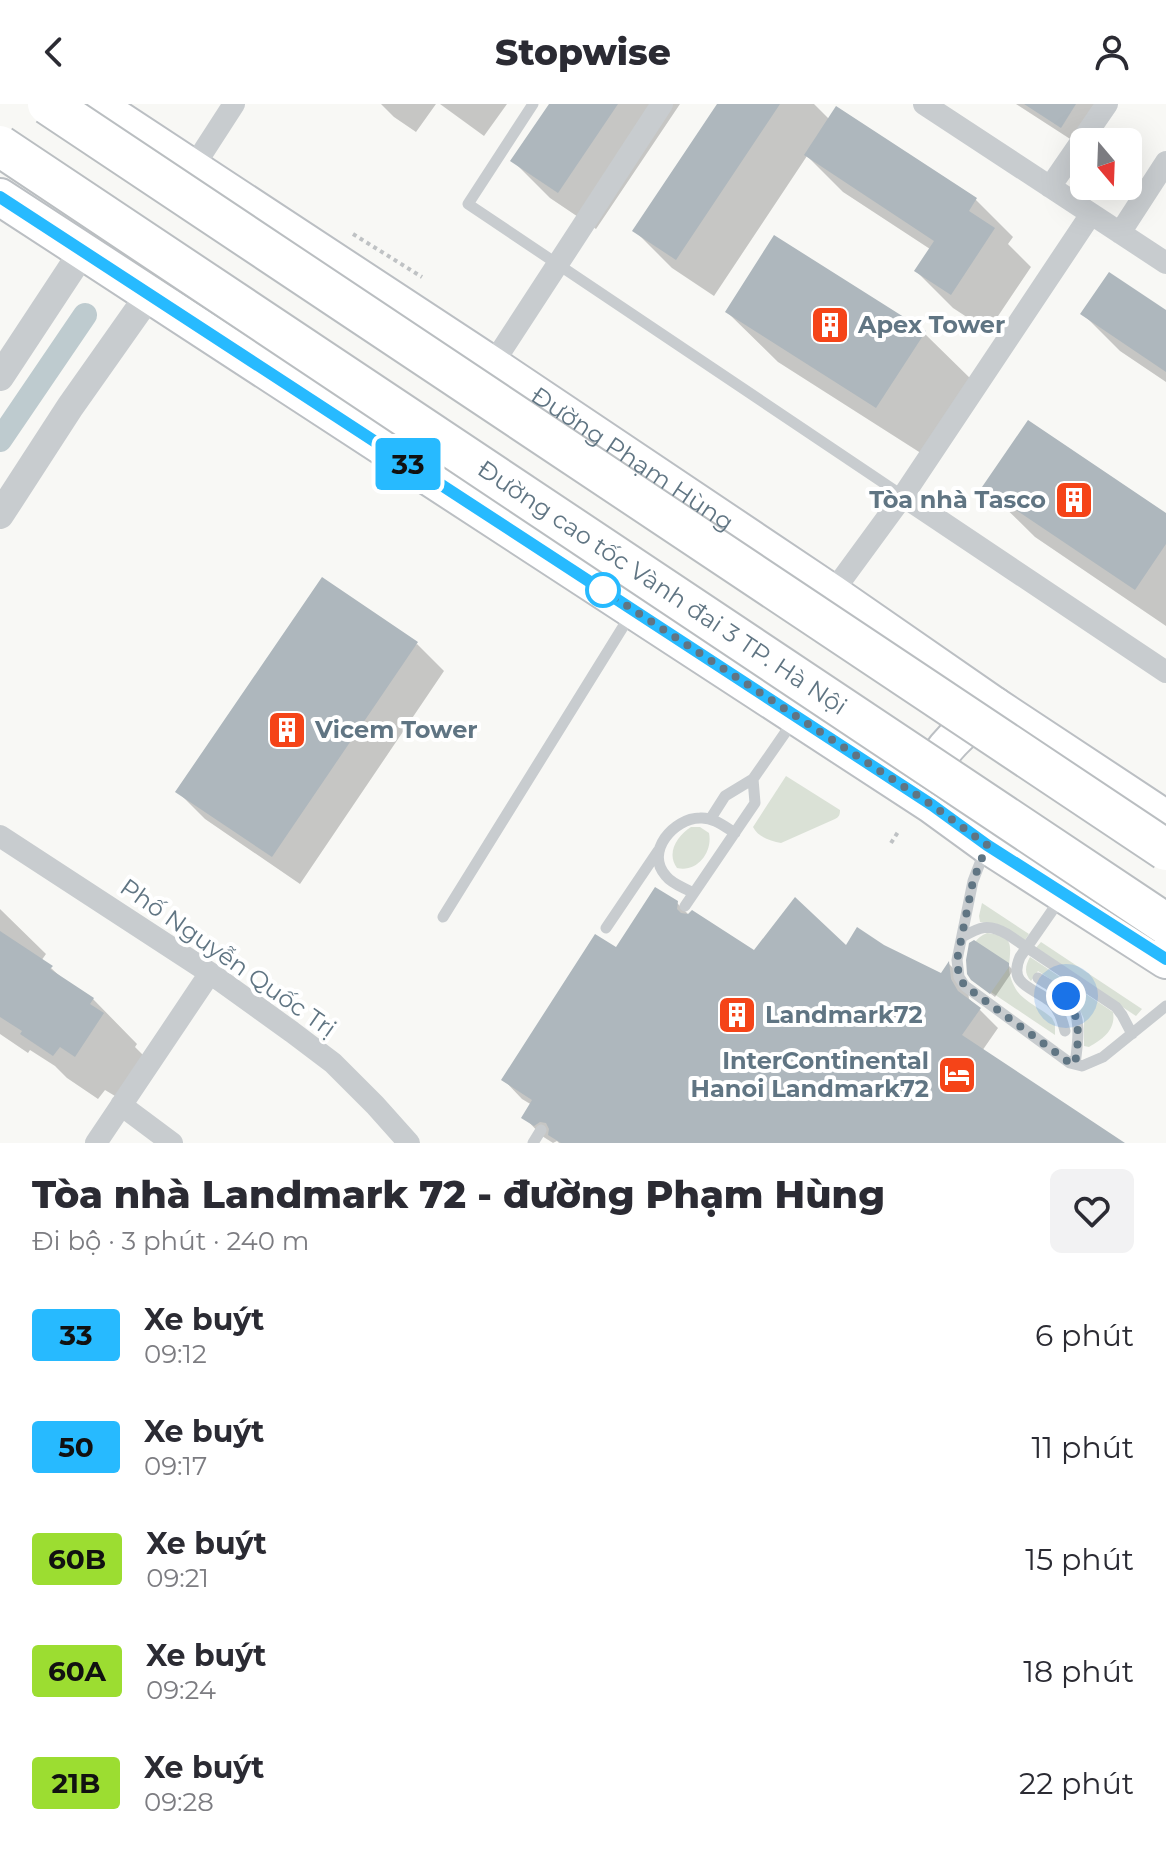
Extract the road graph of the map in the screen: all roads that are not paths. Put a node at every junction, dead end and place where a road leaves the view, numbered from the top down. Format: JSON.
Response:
{"nodes":[{"id":1,"x":48,"y":104,"type":"edge"},
{"id":2,"x":95,"y":104,"type":"edge"},
{"id":3,"x":234,"y":104,"type":"edge"},
{"id":4,"x":533,"y":104,"type":"edge"},
{"id":5,"x":662,"y":104,"type":"edge"},
{"id":6,"x":924,"y":104,"type":"edge"},
{"id":7,"x":1107,"y":104,"type":"edge"},
{"id":8,"x":0,"y":146,"type":"edge"},
{"id":9,"x":1166,"y":162,"type":"edge"},
{"id":10,"x":192,"y":169,"type":"junction"},
{"id":11,"x":1050,"y":187,"type":"junction"},
{"id":12,"x":0,"y":197,"type":"edge"},
{"id":13,"x":1091,"y":214,"type":"junction"},
{"id":14,"x":1120,"y":233,"type":"junction"},
{"id":15,"x":83,"y":251,"type":"junction"},
{"id":16,"x":1166,"y":263,"type":"edge"},
{"id":17,"x":557,"y":266,"type":"junction"},
{"id":18,"x":149,"y":295,"type":"junction"},
{"id":19,"x":492,"y":365,"type":"junction"},
{"id":20,"x":0,"y":377,"type":"edge"},
{"id":21,"x":903,"y":496,"type":"junction"},
{"id":22,"x":0,"y":515,"type":"edge"},
{"id":23,"x":832,"y":593,"type":"junction"},
{"id":24,"x":634,"y":610,"type":"junction"},
{"id":25,"x":1166,"y":672,"type":"edge"},
{"id":26,"x":995,"y":706,"type":"junction"},
{"id":27,"x":797,"y":717,"type":"junction"},
{"id":28,"x":753,"y":779,"type":"junction"},
{"id":29,"x":932,"y":805,"type":"junction"},
{"id":30,"x":711,"y":818,"type":"junction"},
{"id":31,"x":1166,"y":819,"type":"edge"},
{"id":32,"x":735,"y":833,"type":"junction"},
{"id":33,"x":0,"y":836,"type":"edge"},
{"id":34,"x":987,"y":845,"type":"junction"},
{"id":35,"x":658,"y":850,"type":"junction"},
{"id":36,"x":1166,"y":850,"type":"edge"},
{"id":37,"x":693,"y":893,"type":"junction"},
{"id":38,"x":1063,"y":894,"type":"junction"},
{"id":39,"x":685,"y":906,"type":"dead end"},
{"id":40,"x":443,"y":917,"type":"dead end"},
{"id":41,"x":1166,"y":924,"type":"edge"},
{"id":42,"x":606,"y":928,"type":"dead end"},
{"id":43,"x":962,"y":937,"type":"junction"},
{"id":44,"x":1027,"y":947,"type":"junction"},
{"id":45,"x":1166,"y":960,"type":"edge"},
{"id":46,"x":210,"y":973,"type":"junction"},
{"id":47,"x":1038,"y":978,"type":"dead end"},
{"id":48,"x":1166,"y":1006,"type":"edge"},
{"id":49,"x":1065,"y":1031,"type":"dead end"},
{"id":50,"x":1132,"y":1034,"type":"junction"},
{"id":51,"x":1075,"y":1064,"type":"junction"},
{"id":52,"x":121,"y":1105,"type":"junction"},
{"id":53,"x":541,"y":1130,"type":"dead end"},
{"id":54,"x":96,"y":1143,"type":"edge"},
{"id":55,"x":172,"y":1143,"type":"edge"},
{"id":56,"x":409,"y":1143,"type":"edge"},
{"id":57,"x":533,"y":1143,"type":"edge"}],
"edges":[{"from":1,"to":36,"type":"highway","bridge":true},
{"from":2,"to":10,"type":"main road","name":"Đường Phạm Hùng"},
{"from":3,"to":10,"type":"street"},
{"from":4,"to":17,"type":"lane"},
{"from":5,"to":17,"type":"street"},
{"from":6,"to":11,"type":"street"},
{"from":7,"to":11,"type":"street"},
{"from":8,"to":41,"type":"highway","name":"Đường cao tốc Vành đai 3 TP. Hà Nội","bridge":true},
{"from":9,"to":14,"type":"street"},
{"from":10,"to":19,"type":"main road","name":"Đường Phạm Hùng"},
{"from":11,"to":13,"type":"street"},
{"from":12,"to":15,"type":"main road"},
{"from":13,"to":14,"type":"street"},
{"from":13,"to":21,"type":"street"},
{"from":14,"to":16,"type":"street"},
{"from":15,"to":18,"type":"main road"},
{"from":15,"to":20,"type":"street"},
{"from":17,"to":19,"type":"street"},
{"from":17,"to":21,"type":"lane"},
{"from":18,"to":22,"type":"street"},
{"from":18,"to":24,"type":"main road"},
{"from":19,"to":23,"type":"main road","name":"Đường Phạm Hùng"},
{"from":21,"to":23,"type":"street"},
{"from":21,"to":25,"type":"street"},
{"from":23,"to":26,"type":"main road","name":"Đường Phạm Hùng"},
{"from":24,"to":27,"type":"main road"},
{"from":24,"to":40,"type":"lane"},
{"from":26,"to":29,"type":"main road"},
{"from":26,"to":31,"type":"main road","name":"Đường Phạm Hùng"},
{"from":27,"to":28,"type":"lane"},
{"from":27,"to":29,"type":"main road"},
{"from":28,"to":30,"type":"lane"},
{"from":28,"to":32,"type":"lane"},
{"from":29,"to":34,"type":"main road"},
{"from":30,"to":32,"type":"lane"},
{"from":30,"to":35,"type":"lane"},
{"from":32,"to":37,"type":"lane"},
{"from":33,"to":46,"type":"street","name":"Phố Nguyễn Quốc Trị"},
{"from":34,"to":38,"type":"main road"},
{"from":34,"to":43,"type":"lane"},
{"from":35,"to":37,"type":"lane"},
{"from":35,"to":42,"type":"lane"},
{"from":37,"to":39,"type":"lane"},
{"from":38,"to":44,"type":"lane"},
{"from":38,"to":45,"type":"main road"},
{"from":43,"to":44,"type":"lane"},
{"from":43,"to":51,"type":"lane"},
{"from":44,"to":49,"type":"lane"},
{"from":44,"to":50,"type":"lane"},
{"from":46,"to":52,"type":"street"},
{"from":46,"to":56,"type":"street","name":"Phố Nguyễn Quốc Trị"},
{"from":47,"to":51,"type":"lane"},
{"from":48,"to":50,"type":"lane"},
{"from":50,"to":51,"type":"lane"},
{"from":52,"to":54,"type":"street"},
{"from":52,"to":55,"type":"street"},
{"from":53,"to":57,"type":"lane"}]}
